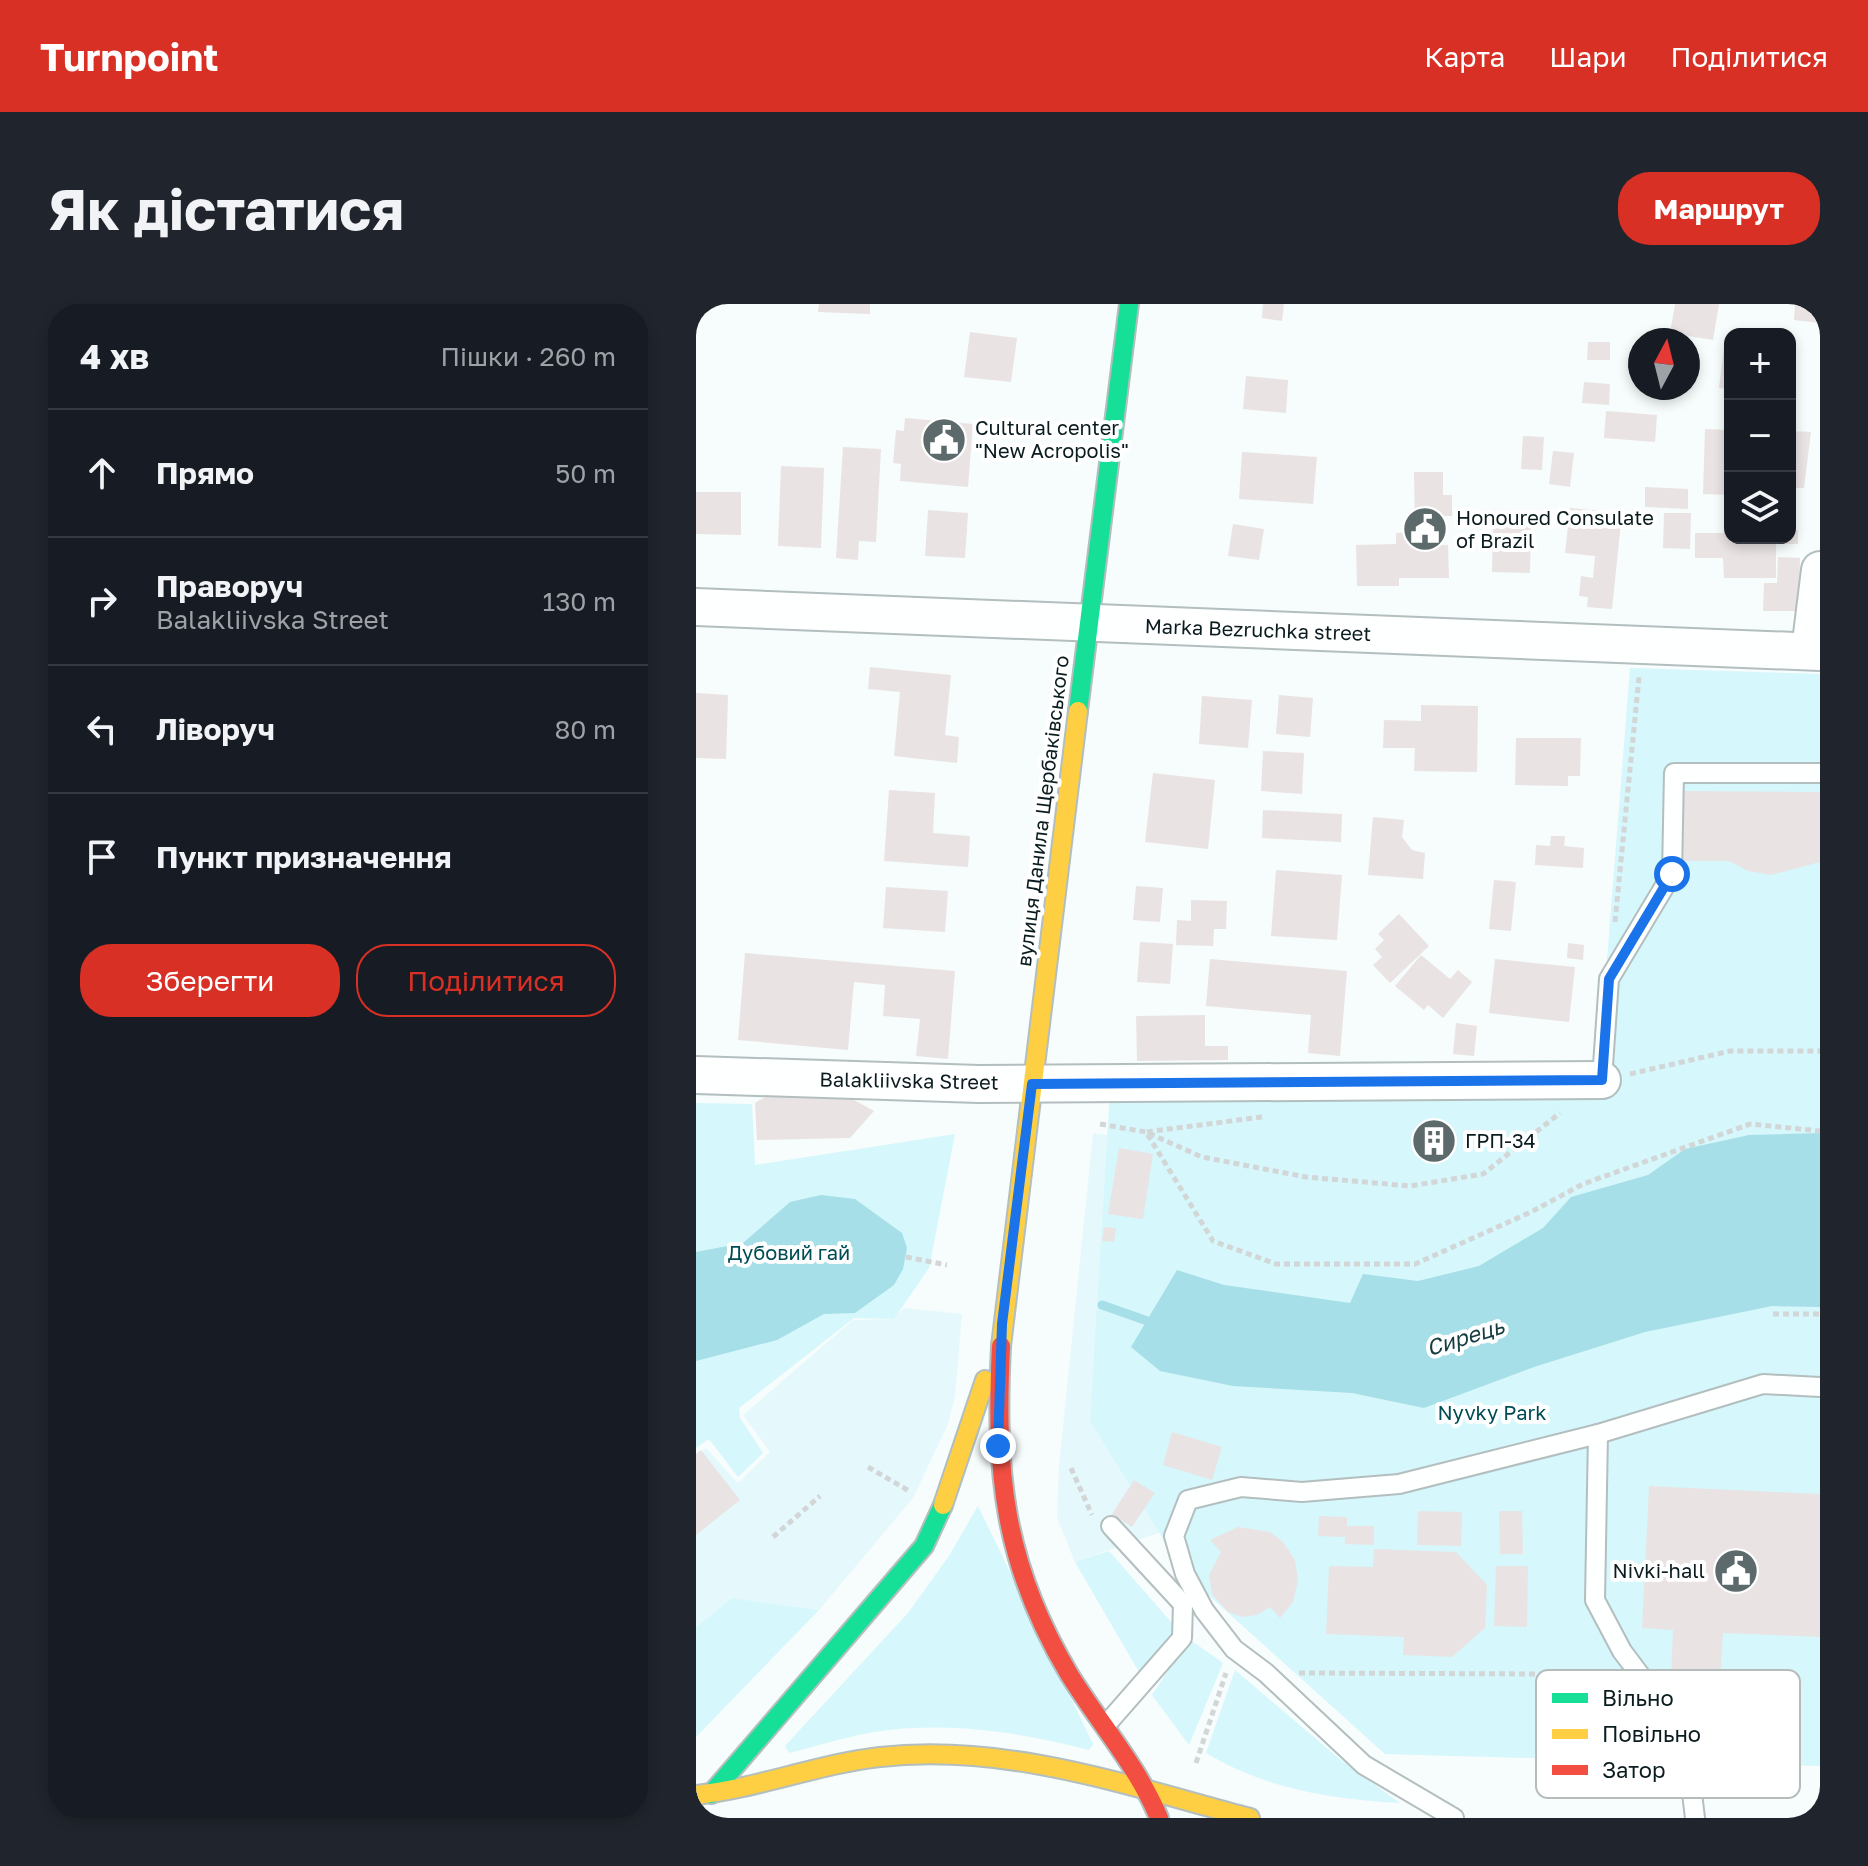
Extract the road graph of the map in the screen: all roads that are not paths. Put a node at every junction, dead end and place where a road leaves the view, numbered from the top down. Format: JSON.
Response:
{"nodes":[{"id":1,"x":1129,"y":304,"type":"edge"},
{"id":2,"x":1820,"y":570,"type":"edge"},
{"id":3,"x":696,"y":607,"type":"edge"},
{"id":4,"x":1090,"y":623,"type":"junction"},
{"id":5,"x":1815,"y":651,"type":"edge"},
{"id":6,"x":1820,"y":773,"type":"edge"},
{"id":7,"x":696,"y":1075,"type":"edge"},
{"id":8,"x":1602,"y":1080,"type":"joint"},
{"id":9,"x":1032,"y":1084,"type":"junction"},
{"id":10,"x":1002,"y":1324,"type":"junction"},
{"id":11,"x":1820,"y":1387,"type":"edge"},
{"id":12,"x":1598,"y":1434,"type":"junction"},
{"id":13,"x":1111,"y":1526,"type":"dead end"},
{"id":14,"x":1636,"y":1670,"type":"edge"},
{"id":15,"x":1105,"y":1726,"type":"junction"},
{"id":16,"x":1150,"y":1791,"type":"junction"},
{"id":17,"x":703,"y":1794,"type":"edge"},
{"id":18,"x":1693,"y":1798,"type":"edge"},
{"id":19,"x":1159,"y":1818,"type":"edge"},
{"id":20,"x":1250,"y":1818,"type":"edge"},
{"id":21,"x":1454,"y":1818,"type":"edge"},
{"id":22,"x":1695,"y":1818,"type":"edge"}],
"edges":[{"from":1,"to":4,"type":"main road","name":"вулиця Данила Щербаківського"},
{"from":2,"to":5,"type":"street"},
{"from":3,"to":4,"type":"street","name":"Marka Bezruchka street"},
{"from":4,"to":5,"type":"street","name":"Marka Bezruchka street"},
{"from":4,"to":9,"type":"main road","name":"вулиця Данила Щербаківського"},
{"from":6,"to":8,"type":"lane"},
{"from":7,"to":9,"type":"street","name":"Balakliivska Street"},
{"from":8,"to":9,"type":"street","name":"Balakliivska Street"},
{"from":9,"to":10,"type":"main road","name":"вулиця Данила Щербаківського"},
{"from":10,"to":15,"type":"main road","name":"вулиця Данила Щербаківського"},
{"from":10,"to":17,"type":"main road","name":"вулиця Данила Щербаківського"},
{"from":11,"to":12,"type":"lane"},
{"from":12,"to":14,"type":"lane"},
{"from":12,"to":21,"type":"lane"},
{"from":13,"to":15,"type":"lane"},
{"from":15,"to":16,"type":"main road","name":"вулиця Данила Щербаківського"},
{"from":16,"to":17,"type":"main road"},
{"from":16,"to":19,"type":"main road","name":"вулиця Данила Щербаківського"},
{"from":16,"to":20,"type":"main road"},
{"from":18,"to":22,"type":"lane"}]}
